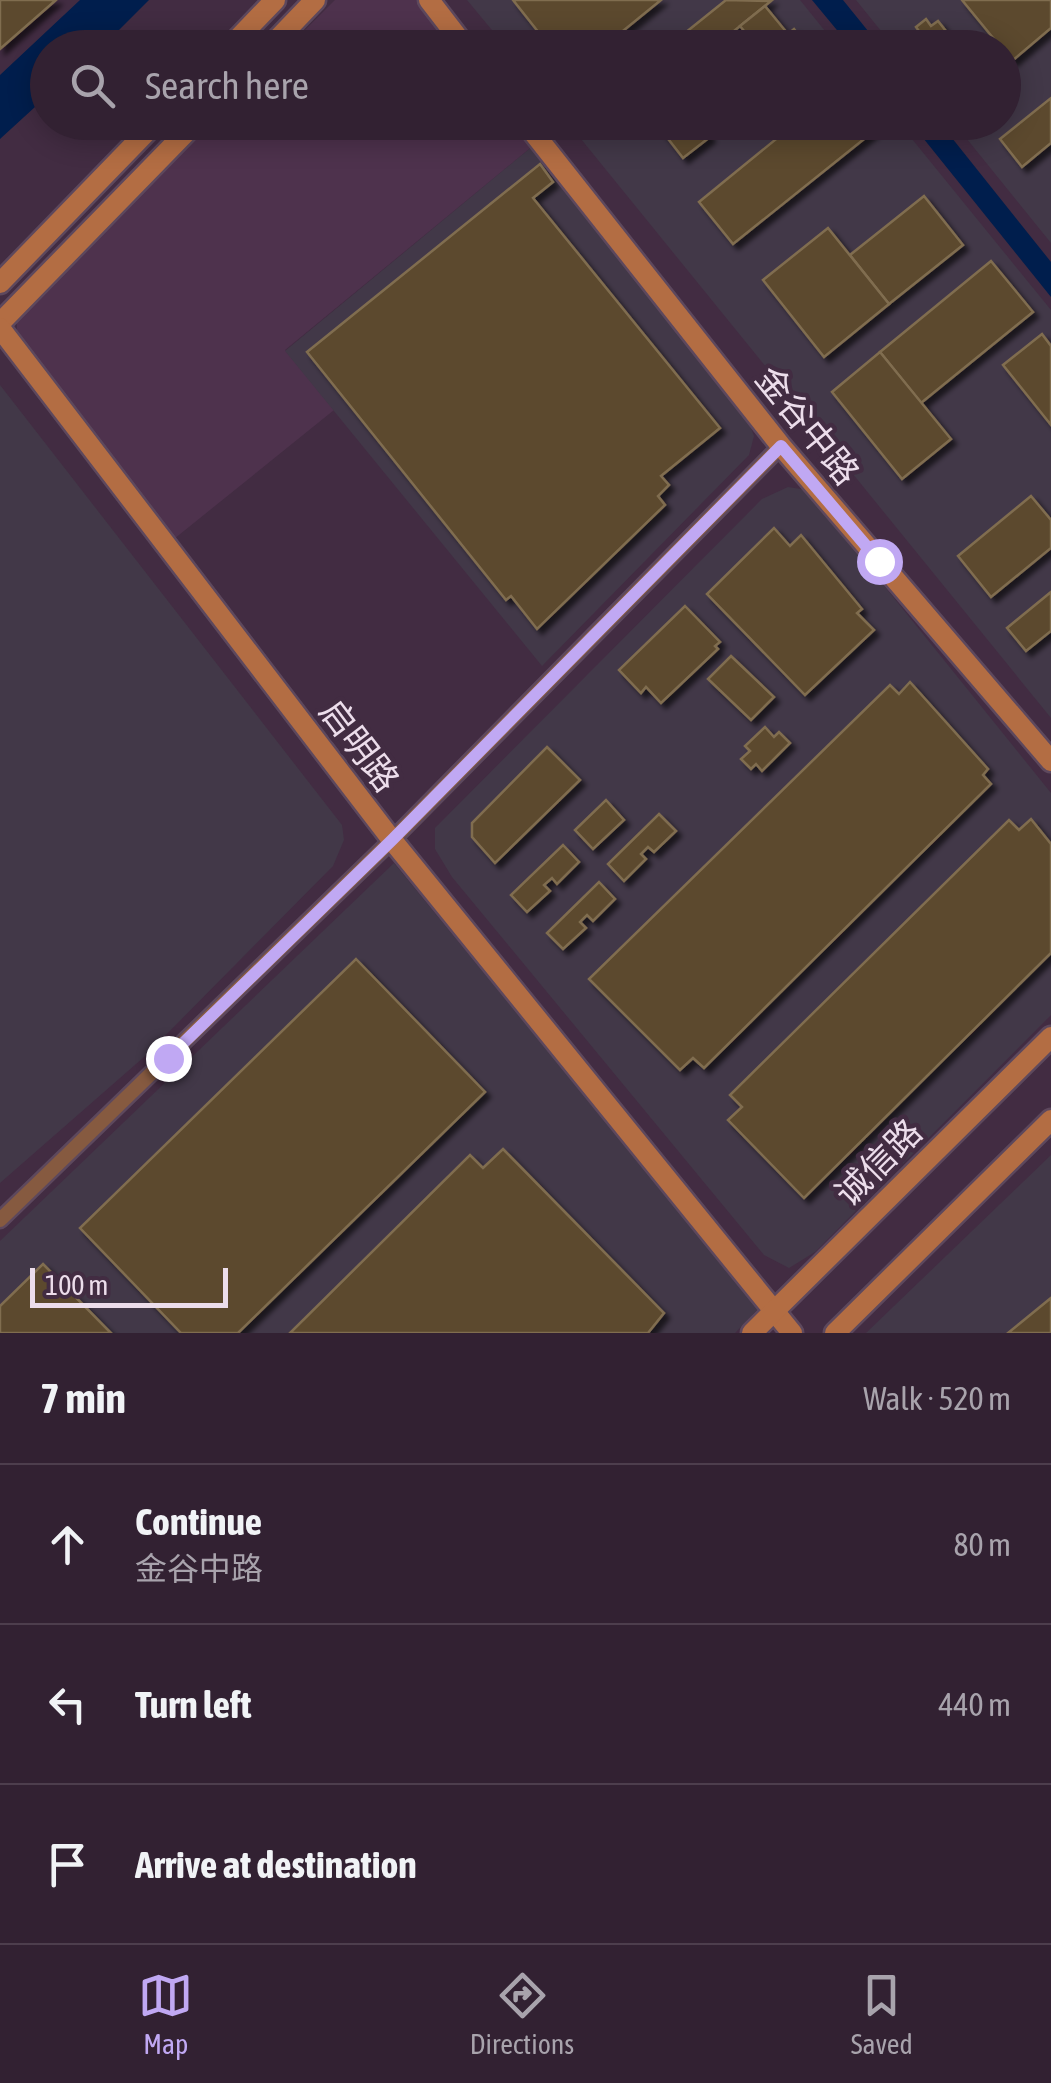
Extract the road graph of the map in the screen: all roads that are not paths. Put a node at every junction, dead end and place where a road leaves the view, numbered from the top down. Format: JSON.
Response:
{"nodes":[{"id":1,"x":275,"y":0,"type":"edge"},
{"id":2,"x":316,"y":0,"type":"edge"},
{"id":3,"x":429,"y":0,"type":"edge"},
{"id":4,"x":246,"y":30,"type":"edge"},
{"id":5,"x":287,"y":30,"type":"edge"},
{"id":6,"x":452,"y":30,"type":"edge"},
{"id":7,"x":139,"y":140,"type":"edge"},
{"id":8,"x":179,"y":140,"type":"edge"},
{"id":9,"x":540,"y":140,"type":"edge"},
{"id":10,"x":0,"y":283,"type":"edge"},
{"id":11,"x":0,"y":326,"type":"edge"},
{"id":12,"x":781,"y":446,"type":"junction"},
{"id":13,"x":1051,"y":761,"type":"edge"},
{"id":14,"x":392,"y":840,"type":"junction"},
{"id":15,"x":1051,"y":1037,"type":"edge"},
{"id":16,"x":1051,"y":1120,"type":"edge"},
{"id":17,"x":0,"y":1220,"type":"edge"},
{"id":18,"x":774,"y":1310,"type":"junction"},
{"id":19,"x":752,"y":1333,"type":"edge"},
{"id":20,"x":792,"y":1333,"type":"edge"},
{"id":21,"x":835,"y":1333,"type":"edge"}],
"edges":[{"from":1,"to":4,"type":"street"},
{"from":2,"to":5,"type":"street"},
{"from":3,"to":6,"type":"street"},
{"from":7,"to":10,"type":"street"},
{"from":8,"to":11,"type":"street"},
{"from":9,"to":12,"type":"street","name":"金谷中路"},
{"from":11,"to":14,"type":"street","name":"启明路"},
{"from":12,"to":13,"type":"street","name":"金谷中路"},
{"from":12,"to":14,"type":"street"},
{"from":14,"to":17,"type":"street"},
{"from":14,"to":18,"type":"street","name":"启明路"},
{"from":15,"to":18,"type":"street","name":"诚信路"},
{"from":16,"to":21,"type":"street"},
{"from":18,"to":19,"type":"street","name":"诚信路"},
{"from":18,"to":20,"type":"street","name":"启明路"}]}
